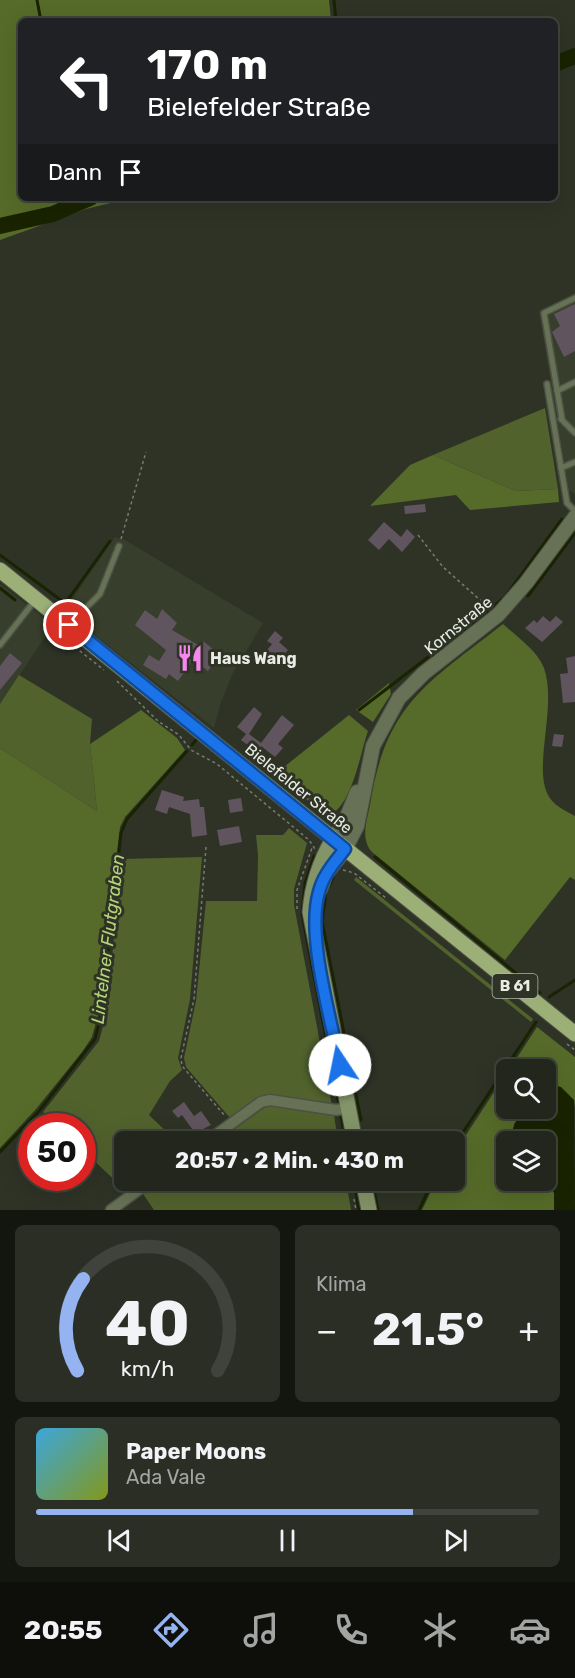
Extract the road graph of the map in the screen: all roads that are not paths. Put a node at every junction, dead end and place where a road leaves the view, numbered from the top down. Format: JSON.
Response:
{"nodes":[{"id":1,"x":575,"y":298,"type":"edge"},
{"id":2,"x":575,"y":382,"type":"edge"},
{"id":3,"x":548,"y":384,"type":"dead end"},
{"id":4,"x":557,"y":392,"type":"junction"},
{"id":5,"x":562,"y":419,"type":"junction"},
{"id":6,"x":554,"y":421,"type":"junction"},
{"id":7,"x":575,"y":433,"type":"edge"},
{"id":8,"x":575,"y":462,"type":"edge"},
{"id":9,"x":561,"y":468,"type":"junction"},
{"id":10,"x":575,"y":511,"type":"edge"},
{"id":11,"x":575,"y":517,"type":"edge"},
{"id":12,"x":119,"y":546,"type":"road end"},
{"id":13,"x":0,"y":570,"type":"edge"},
{"id":14,"x":36,"y":599,"type":"junction"},
{"id":15,"x":64,"y":629,"type":"junction"},
{"id":16,"x":0,"y":645,"type":"edge"},
{"id":17,"x":368,"y":761,"type":"junction"},
{"id":18,"x":333,"y":839,"type":"junction"},
{"id":19,"x":345,"y":849,"type":"junction"},
{"id":20,"x":319,"y":956,"type":"junction"},
{"id":21,"x":575,"y":1034,"type":"edge"},
{"id":22,"x":349,"y":1108,"type":"junction"},
{"id":23,"x":221,"y":1131,"type":"edge"},
{"id":24,"x":353,"y":1131,"type":"edge"},
{"id":25,"x":137,"y":1191,"type":"edge"},
{"id":26,"x":365,"y":1191,"type":"edge"},
{"id":27,"x":111,"y":1210,"type":"edge"},
{"id":28,"x":369,"y":1210,"type":"edge"}],
"edges":[{"from":1,"to":4,"type":"lane"},
{"from":2,"to":4,"type":"lane"},
{"from":3,"to":6,"type":"lane"},
{"from":4,"to":5,"type":"lane"},
{"from":5,"to":6,"type":"lane"},
{"from":5,"to":7,"type":"lane"},
{"from":6,"to":9,"type":"lane"},
{"from":8,"to":9,"type":"lane"},
{"from":9,"to":10,"type":"lane"},
{"from":11,"to":17,"type":"street","name":"Kornstraße"},
{"from":12,"to":15,"type":"lane"},
{"from":13,"to":14,"type":"main road","name":"Bielefelder Straße","number":"B 61"},
{"from":14,"to":15,"type":"main road","name":"Bielefelder Straße","number":"B 61"},
{"from":14,"to":16,"type":"lane"},
{"from":15,"to":18,"type":"main road","name":"Bielefelder Straße","number":"B 61"},
{"from":17,"to":18,"type":"street","name":"Kornstraße"},
{"from":17,"to":19,"type":"street","name":"Kornstraße"},
{"from":18,"to":19,"type":"main road","name":"Bielefelder Straße","number":"B 61"},
{"from":18,"to":20,"type":"main road"},
{"from":19,"to":20,"type":"main road"},
{"from":19,"to":21,"type":"main road","name":"Bielefelder Straße","number":"B 61"},
{"from":20,"to":22,"type":"main road"},
{"from":22,"to":23,"type":"street"},
{"from":22,"to":24,"type":"main road"},
{"from":25,"to":27,"type":"street"},
{"from":26,"to":28,"type":"main road"}]}
